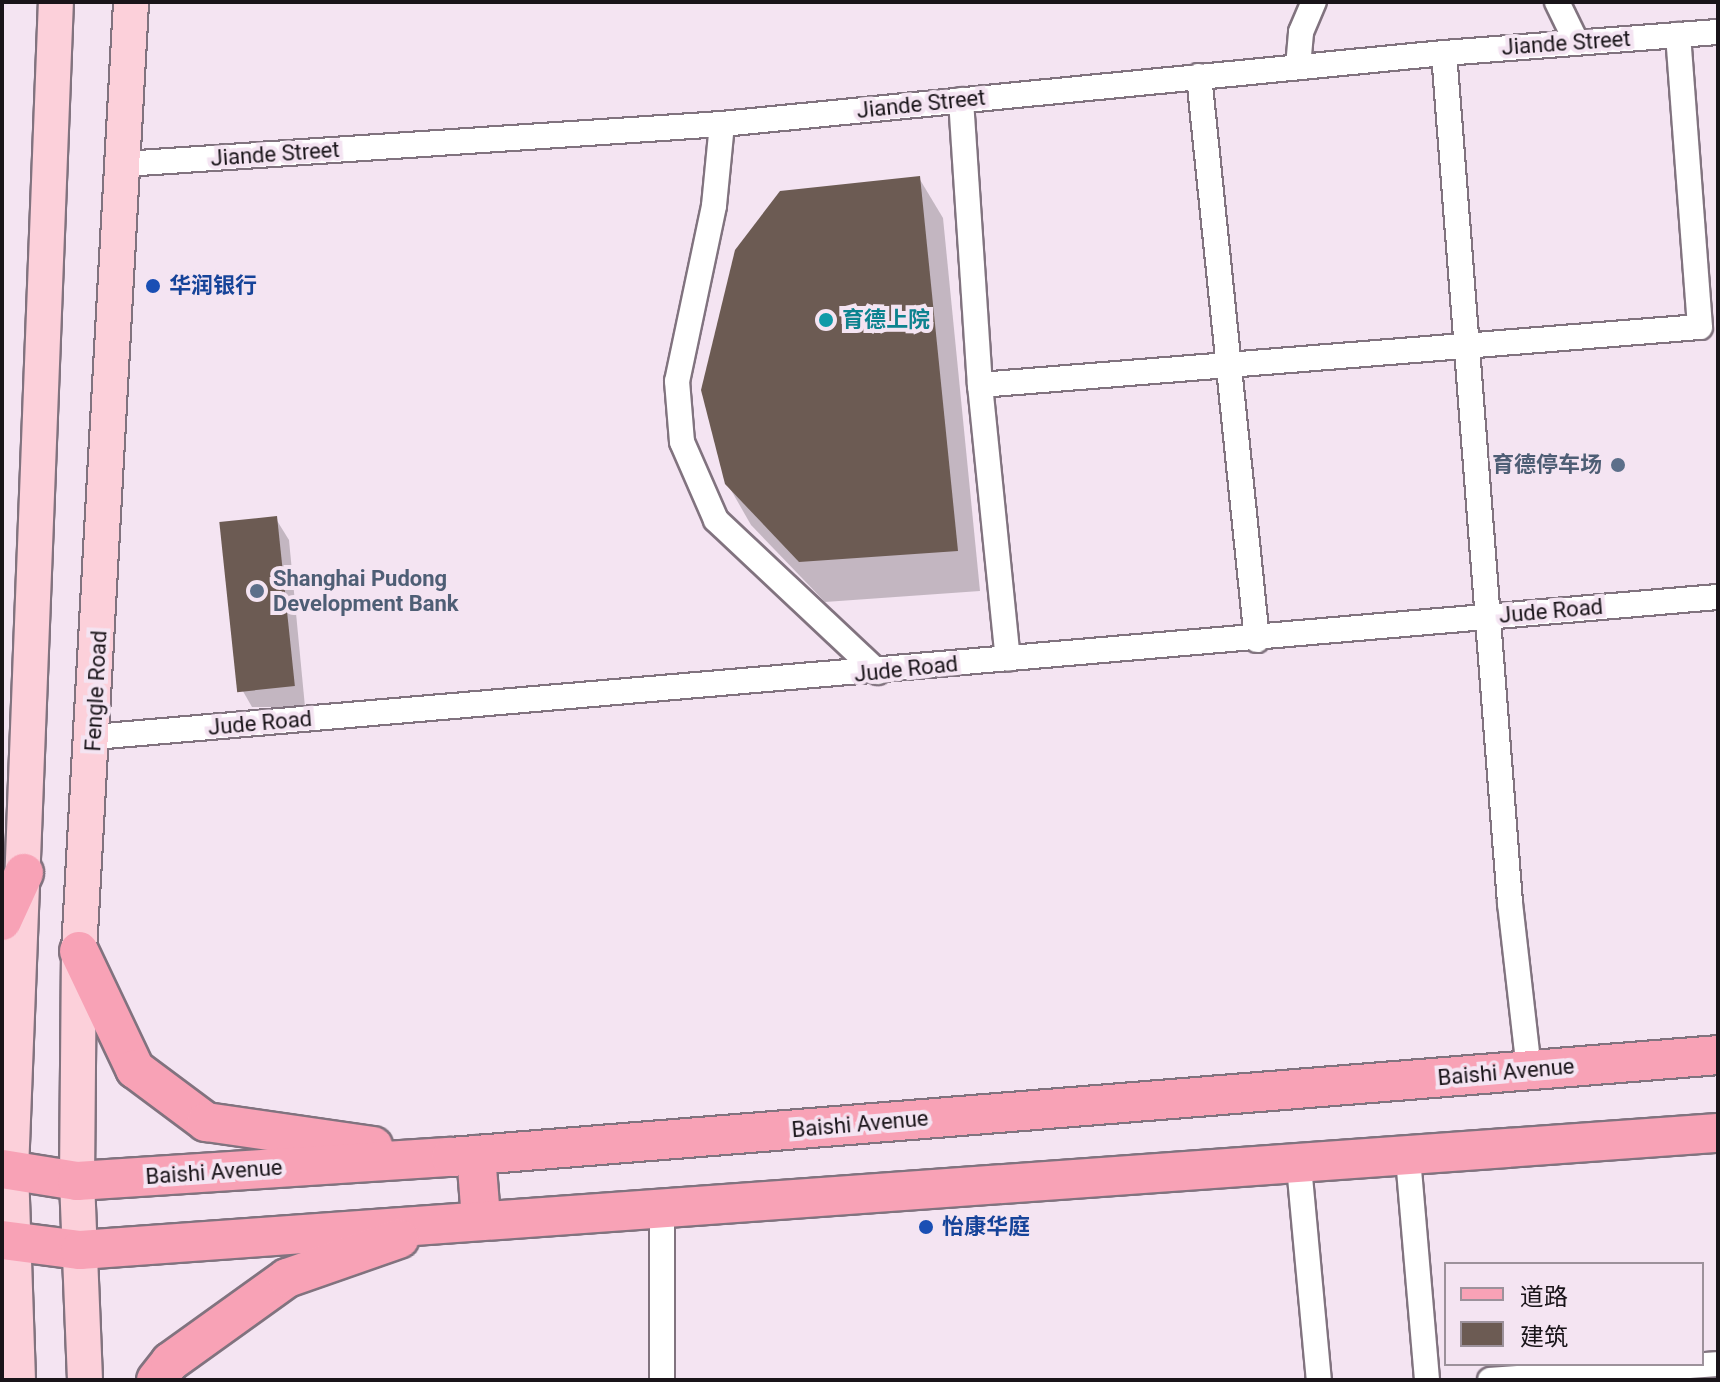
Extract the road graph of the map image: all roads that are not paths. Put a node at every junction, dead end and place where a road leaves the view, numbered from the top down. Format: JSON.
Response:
{"nodes":[{"id":1,"x":56,"y":2,"type":"edge"},
{"id":2,"x":131,"y":2,"type":"edge"},
{"id":3,"x":1314,"y":2,"type":"edge"},
{"id":4,"x":1557,"y":2,"type":"edge"},
{"id":5,"x":1718,"y":32,"type":"edge"},
{"id":6,"x":1678,"y":35,"type":"junction"},
{"id":7,"x":1576,"y":41,"type":"junction"},
{"id":8,"x":1444,"y":53,"type":"junction"},
{"id":9,"x":1298,"y":67,"type":"junction"},
{"id":10,"x":1199,"y":76,"type":"junction"},
{"id":11,"x":961,"y":100,"type":"junction"},
{"id":12,"x":722,"y":124,"type":"junction"},
{"id":13,"x":124,"y":164,"type":"junction"},
{"id":14,"x":1470,"y":343,"type":"junction"},
{"id":15,"x":1231,"y":366,"type":"junction"},
{"id":16,"x":980,"y":385,"type":"junction"},
{"id":17,"x":1718,"y":597,"type":"edge"},
{"id":18,"x":1488,"y":616,"type":"junction"},
{"id":19,"x":1257,"y":640,"type":"junction"},
{"id":20,"x":1008,"y":659,"type":"junction"},
{"id":21,"x":878,"y":672,"type":"junction"},
{"id":22,"x":94,"y":737,"type":"junction"},
{"id":23,"x":24,"y":873,"type":"junction"},
{"id":24,"x":2,"y":921,"type":"edge"},
{"id":25,"x":79,"y":951,"type":"junction"},
{"id":26,"x":1718,"y":1055,"type":"edge"},
{"id":27,"x":1529,"y":1070,"type":"junction"},
{"id":28,"x":1718,"y":1133,"type":"edge"},
{"id":29,"x":464,"y":1156,"type":"junction"},
{"id":30,"x":1408,"y":1158,"type":"junction"},
{"id":31,"x":1299,"y":1166,"type":"junction"},
{"id":32,"x":6,"y":1170,"type":"edge"},
{"id":33,"x":77,"y":1181,"type":"junction"},
{"id":34,"x":662,"y":1208,"type":"junction"},
{"id":35,"x":464,"y":1221,"type":"junction"},
{"id":36,"x":6,"y":1241,"type":"edge"},
{"id":37,"x":80,"y":1250,"type":"junction"},
{"id":38,"x":1693,"y":1366,"type":"edge"},
{"id":39,"x":1540,"y":1378,"type":"edge"},
{"id":40,"x":18,"y":1380,"type":"edge"},
{"id":41,"x":85,"y":1380,"type":"edge"},
{"id":42,"x":156,"y":1380,"type":"edge"},
{"id":43,"x":662,"y":1380,"type":"edge"},
{"id":44,"x":1319,"y":1380,"type":"edge"},
{"id":45,"x":1427,"y":1380,"type":"edge"},
{"id":46,"x":1490,"y":1380,"type":"edge"}],
"edges":[{"from":1,"to":23,"type":"main road"},
{"from":2,"to":13,"type":"main road","name":"Fengle Road"},
{"from":3,"to":9,"type":"street"},
{"from":4,"to":7,"type":"street"},
{"from":5,"to":6,"type":"street","name":"Jiande Street"},
{"from":6,"to":7,"type":"street","name":"Jiande Street"},
{"from":6,"to":14,"type":"street"},
{"from":7,"to":8,"type":"street","name":"Jiande Street"},
{"from":8,"to":9,"type":"street","name":"Jiande Street"},
{"from":8,"to":14,"type":"street"},
{"from":9,"to":10,"type":"street","name":"Jiande Street"},
{"from":10,"to":11,"type":"street","name":"Jiande Street"},
{"from":10,"to":15,"type":"street"},
{"from":11,"to":12,"type":"street","name":"Jiande Street"},
{"from":11,"to":16,"type":"street"},
{"from":12,"to":13,"type":"street","name":"Jiande Street"},
{"from":12,"to":21,"type":"street"},
{"from":13,"to":22,"type":"main road","name":"Fengle Road"},
{"from":14,"to":15,"type":"street"},
{"from":14,"to":18,"type":"street"},
{"from":15,"to":16,"type":"street"},
{"from":15,"to":19,"type":"street"},
{"from":16,"to":20,"type":"street"},
{"from":17,"to":18,"type":"street","name":"Jude Road"},
{"from":18,"to":19,"type":"street","name":"Jude Road"},
{"from":18,"to":27,"type":"street"},
{"from":19,"to":20,"type":"street","name":"Jude Road"},
{"from":20,"to":21,"type":"street","name":"Jude Road"},
{"from":21,"to":22,"type":"street","name":"Jude Road"},
{"from":22,"to":25,"type":"main road","name":"Fengle Road"},
{"from":23,"to":24,"type":"main road"},
{"from":23,"to":32,"type":"main road"},
{"from":25,"to":29,"type":"main road"},
{"from":25,"to":33,"type":"main road","name":"Fengle Road"},
{"from":26,"to":27,"type":"main road","name":"Baishi Avenue"},
{"from":27,"to":29,"type":"main road","name":"Baishi Avenue"},
{"from":28,"to":30,"type":"main road"},
{"from":29,"to":33,"type":"main road","name":"Baishi Avenue"},
{"from":29,"to":35,"type":"main road"},
{"from":30,"to":31,"type":"main road"},
{"from":30,"to":45,"type":"street"},
{"from":31,"to":34,"type":"main road"},
{"from":31,"to":44,"type":"street"},
{"from":32,"to":33,"type":"main road","name":"Baishi Avenue"},
{"from":32,"to":36,"type":"main road"},
{"from":33,"to":37,"type":"main road","name":"Fengle Road"},
{"from":34,"to":35,"type":"main road"},
{"from":34,"to":43,"type":"street"},
{"from":35,"to":37,"type":"main road"},
{"from":35,"to":42,"type":"main road"},
{"from":36,"to":37,"type":"main road"},
{"from":36,"to":40,"type":"main road"},
{"from":37,"to":41,"type":"main road","name":"Fengle Road"},
{"from":38,"to":39,"type":"street"},
{"from":39,"to":46,"type":"street"}]}
